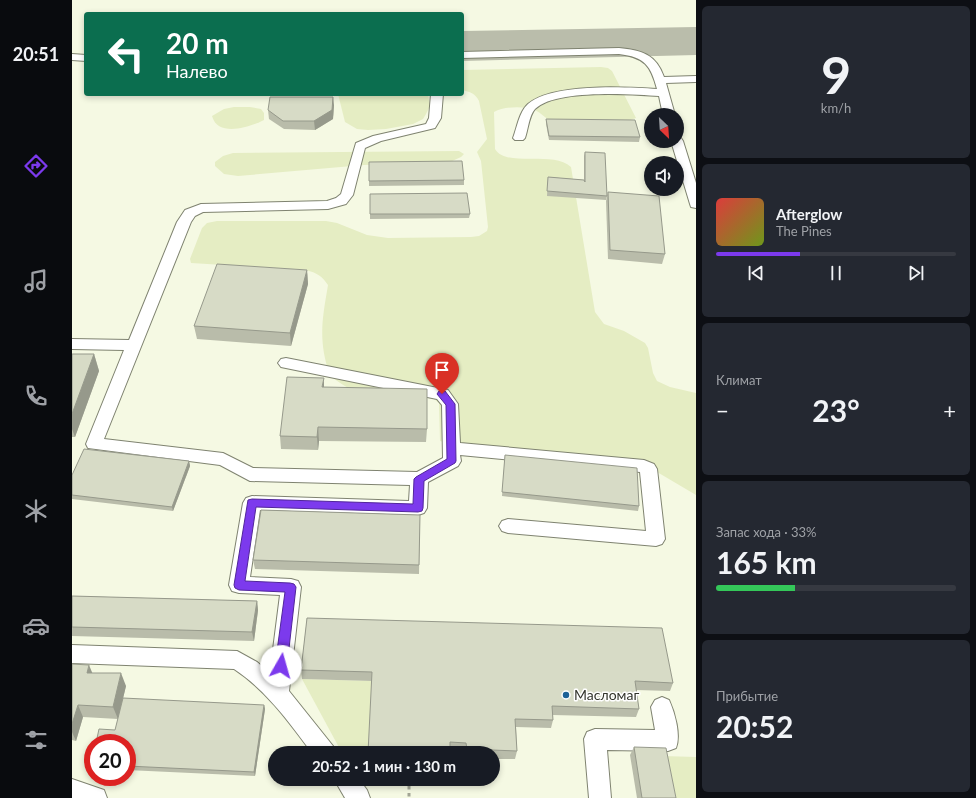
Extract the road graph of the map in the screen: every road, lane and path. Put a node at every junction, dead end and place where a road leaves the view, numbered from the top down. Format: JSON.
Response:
{"nodes":[{"id":1,"x":464,"y":55,"type":"edge"},
{"id":2,"x":72,"y":57,"type":"edge"},
{"id":3,"x":84,"y":58,"type":"edge"},
{"id":4,"x":696,"y":79,"type":"edge"},
{"id":5,"x":659,"y":80,"type":"junction"},
{"id":6,"x":662,"y":93,"type":"junction"},
{"id":7,"x":437,"y":96,"type":"edge"},
{"id":8,"x":667,"y":108,"type":"edge"},
{"id":9,"x":519,"y":138,"type":"dead end"},
{"id":10,"x":679,"y":148,"type":"edge"},
{"id":11,"x":696,"y":204,"type":"edge"},
{"id":12,"x":72,"y":344,"type":"edge"},
{"id":13,"x":134,"y":345,"type":"junction"},
{"id":14,"x":286,"y":363,"type":"dead end"},
{"id":15,"x":451,"y":448,"type":"junction"},
{"id":16,"x":419,"y":479,"type":"junction"},
{"id":17,"x":508,"y":526,"type":"dead end"},
{"id":18,"x":72,"y":654,"type":"edge"},
{"id":19,"x":278,"y":694,"type":"junction"},
{"id":20,"x":662,"y":707,"type":"dead end"},
{"id":21,"x":319,"y":746,"type":"edge"},
{"id":22,"x":350,"y":786,"type":"edge"},
{"id":23,"x":409,"y":786,"type":"edge"},
{"id":24,"x":72,"y":790,"type":"edge"},
{"id":25,"x":96,"y":798,"type":"edge"},
{"id":26,"x":359,"y":798,"type":"edge"},
{"id":27,"x":409,"y":798,"type":"edge"},
{"id":28,"x":600,"y":798,"type":"edge"}],
"edges":[{"from":1,"to":5,"type":"lane"},
{"from":2,"to":3,"type":"lane"},
{"from":4,"to":5,"type":"lane"},
{"from":5,"to":6,"type":"lane"},
{"from":6,"to":8,"type":"lane"},
{"from":6,"to":9,"type":"lane"},
{"from":7,"to":13,"type":"lane"},
{"from":10,"to":11,"type":"lane"},
{"from":12,"to":13,"type":"lane"},
{"from":13,"to":16,"type":"lane"},
{"from":14,"to":15,"type":"lane"},
{"from":15,"to":16,"type":"lane"},
{"from":15,"to":17,"type":"lane"},
{"from":16,"to":19,"type":"lane"},
{"from":18,"to":19,"type":"lane"},
{"from":19,"to":21,"type":"lane"},
{"from":20,"to":28,"type":"lane"},
{"from":22,"to":26,"type":"lane"},
{"from":23,"to":27,"type":"path"},
{"from":24,"to":25,"type":"lane"}]}
